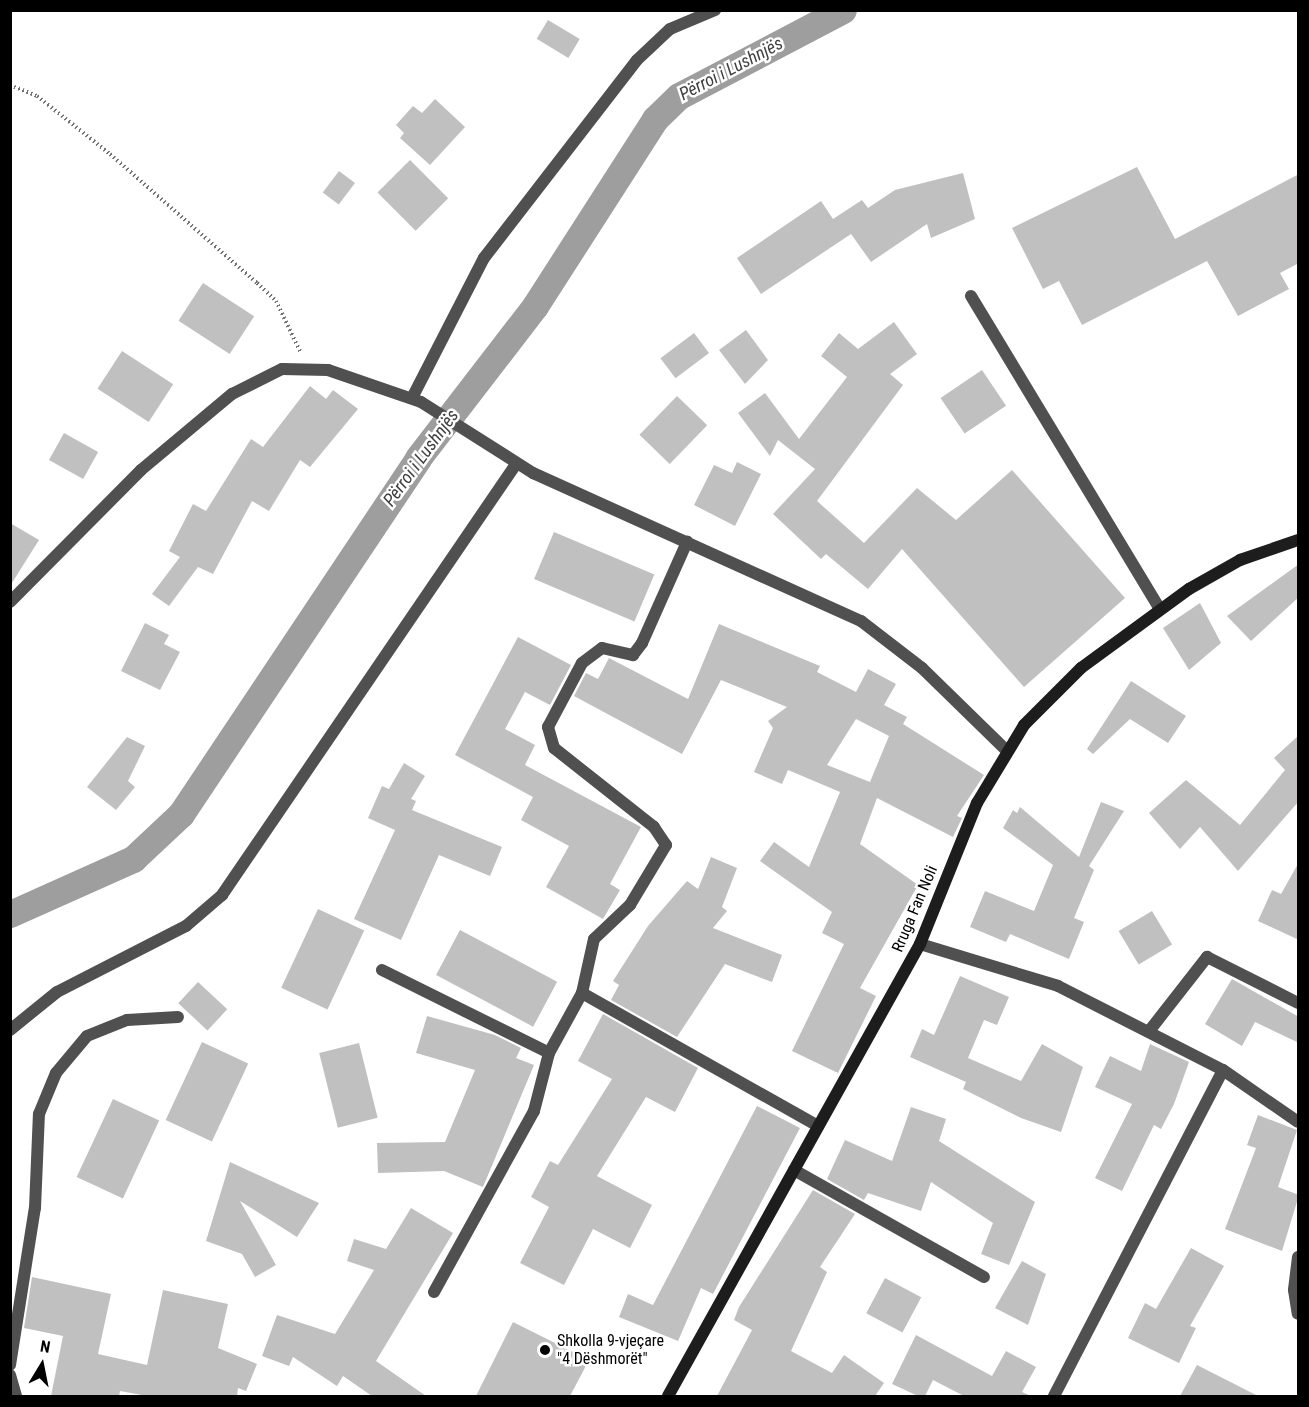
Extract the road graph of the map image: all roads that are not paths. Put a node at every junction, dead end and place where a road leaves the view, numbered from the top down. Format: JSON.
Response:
{"nodes":[{"id":1,"x":715,"y":10,"type":"edge"},
{"id":2,"x":971,"y":296,"type":"dead end"},
{"id":3,"x":417,"y":400,"type":"junction"},
{"id":4,"x":516,"y":464,"type":"junction"},
{"id":5,"x":1299,"y":540,"type":"edge"},
{"id":6,"x":687,"y":542,"type":"junction"},
{"id":7,"x":10,"y":602,"type":"edge"},
{"id":8,"x":1160,"y":609,"type":"junction"},
{"id":9,"x":1006,"y":750,"type":"junction"},
{"id":10,"x":921,"y":944,"type":"junction"},
{"id":11,"x":382,"y":970,"type":"dead end"},
{"id":12,"x":582,"y":993,"type":"junction"},
{"id":13,"x":1299,"y":1003,"type":"edge"},
{"id":14,"x":178,"y":1017,"type":"dead end"},
{"id":15,"x":10,"y":1030,"type":"edge"},
{"id":16,"x":1150,"y":1030,"type":"junction"},
{"id":17,"x":549,"y":1053,"type":"junction"},
{"id":18,"x":1223,"y":1070,"type":"junction"},
{"id":19,"x":1299,"y":1122,"type":"edge"},
{"id":20,"x":818,"y":1126,"type":"junction"},
{"id":21,"x":794,"y":1170,"type":"junction"},
{"id":22,"x":1299,"y":1257,"type":"edge"},
{"id":23,"x":984,"y":1277,"type":"dead end"},
{"id":24,"x":434,"y":1292,"type":"dead end"},
{"id":25,"x":1299,"y":1314,"type":"edge"},
{"id":26,"x":10,"y":1365,"type":"edge"},
{"id":27,"x":10,"y":1375,"type":"edge"},
{"id":28,"x":16,"y":1396,"type":"edge"},
{"id":29,"x":668,"y":1396,"type":"edge"},
{"id":30,"x":1054,"y":1396,"type":"edge"}],
"edges":[{"from":1,"to":3,"type":"street"},
{"from":2,"to":8,"type":"street"},
{"from":3,"to":4,"type":"street"},
{"from":3,"to":7,"type":"street"},
{"from":4,"to":6,"type":"street"},
{"from":4,"to":15,"type":"street"},
{"from":5,"to":8,"type":"main road","name":"Rruga Fan Noli"},
{"from":6,"to":9,"type":"street"},
{"from":6,"to":12,"type":"street"},
{"from":8,"to":9,"type":"main road","name":"Rruga Fan Noli"},
{"from":9,"to":10,"type":"main road","name":"Rruga Fan Noli"},
{"from":10,"to":16,"type":"street"},
{"from":10,"to":20,"type":"main road","name":"Rruga Fan Noli"},
{"from":11,"to":17,"type":"street"},
{"from":12,"to":17,"type":"street"},
{"from":12,"to":20,"type":"street"},
{"from":13,"to":16,"type":"street"},
{"from":14,"to":26,"type":"street"},
{"from":16,"to":18,"type":"street"},
{"from":17,"to":24,"type":"street"},
{"from":18,"to":19,"type":"street"},
{"from":18,"to":30,"type":"street"},
{"from":20,"to":21,"type":"main road","name":"Rruga Fan Noli"},
{"from":21,"to":23,"type":"street"},
{"from":21,"to":29,"type":"main road","name":"Rruga Fan Noli"},
{"from":22,"to":25,"type":"street"},
{"from":27,"to":28,"type":"street"}]}
